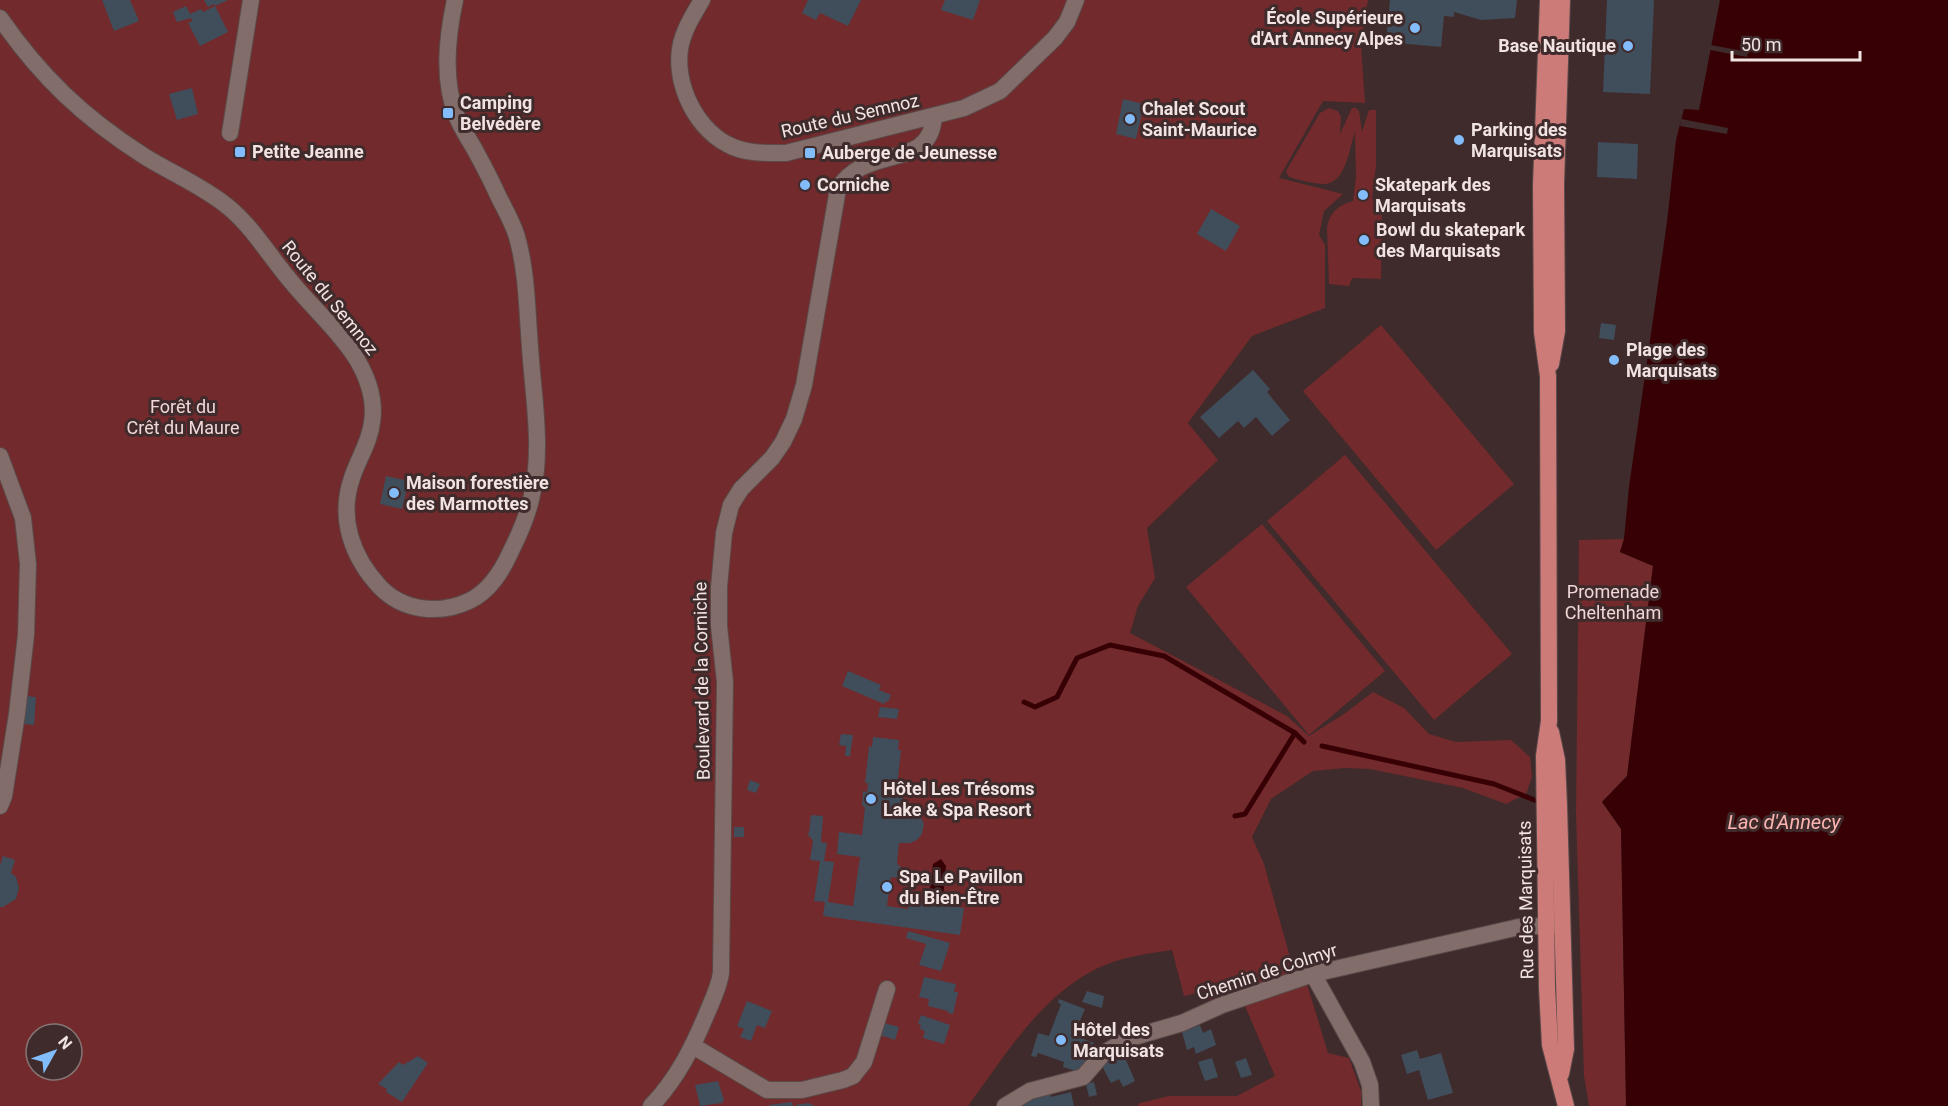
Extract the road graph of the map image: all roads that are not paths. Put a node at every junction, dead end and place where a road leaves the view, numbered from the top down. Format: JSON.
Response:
{"nodes":[{"id":1,"x":251,"y":0,"type":"edge"},
{"id":2,"x":455,"y":0,"type":"edge"},
{"id":3,"x":702,"y":0,"type":"edge"},
{"id":4,"x":1076,"y":0,"type":"edge"},
{"id":5,"x":1548,"y":0,"type":"edge"},
{"id":6,"x":1562,"y":0,"type":"edge"},
{"id":7,"x":0,"y":18,"type":"edge"},
{"id":8,"x":934,"y":116,"type":"junction"},
{"id":9,"x":230,"y":133,"type":"dead end"},
{"id":10,"x":1548,"y":376,"type":"junction"},
{"id":11,"x":0,"y":456,"type":"edge"},
{"id":12,"x":0,"y":806,"type":"edge"},
{"id":13,"x":1554,"y":926,"type":"junction"},
{"id":14,"x":1313,"y":974,"type":"junction"},
{"id":15,"x":887,"y":989,"type":"dead end"},
{"id":16,"x":693,"y":1046,"type":"junction"},
{"id":17,"x":651,"y":1106,"type":"edge"},
{"id":18,"x":1005,"y":1106,"type":"edge"},
{"id":19,"x":1371,"y":1106,"type":"edge"},
{"id":20,"x":1566,"y":1106,"type":"edge"}],
"edges":[{"from":1,"to":9,"type":"main road"},
{"from":2,"to":7,"type":"main road","name":"Route du Semnoz"},
{"from":3,"to":8,"type":"main road","name":"Route du Semnoz"},
{"from":4,"to":8,"type":"main road"},
{"from":5,"to":10,"type":"main road","name":"Rue des Marquisats"},
{"from":6,"to":10,"type":"main road","name":"Rue des Marquisats"},
{"from":8,"to":16,"type":"main road","name":"Boulevard de la Corniche"},
{"from":10,"to":13,"type":"main road","name":"Rue des Marquisats"},
{"from":11,"to":12,"type":"main road"},
{"from":13,"to":14,"type":"main road","name":"Chemin de Colmyr"},
{"from":13,"to":20,"type":"main road","name":"Rue des Marquisats"},
{"from":14,"to":18,"type":"main road","name":"Chemin de Colmyr"},
{"from":14,"to":19,"type":"main road"},
{"from":15,"to":16,"type":"main road"},
{"from":16,"to":17,"type":"main road","name":"Boulevard de la Corniche"}]}
